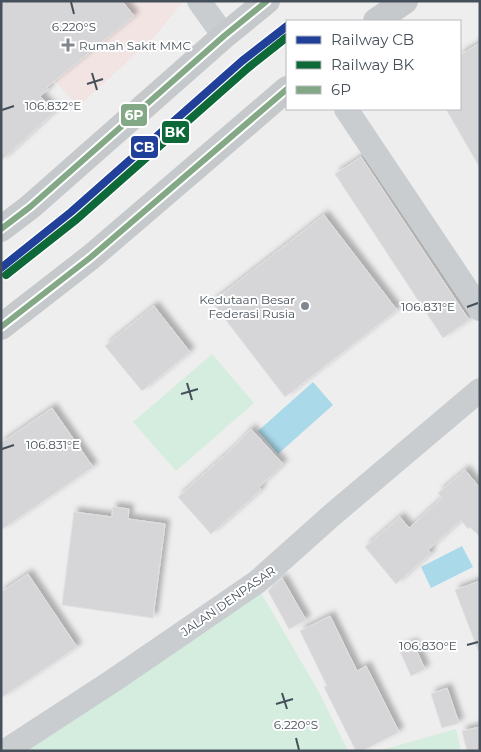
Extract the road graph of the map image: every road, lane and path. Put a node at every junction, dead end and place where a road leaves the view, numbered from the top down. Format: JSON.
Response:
{"nodes":[{"id":1,"x":199,"y":1,"type":"edge"},
{"id":2,"x":405,"y":1,"type":"edge"},
{"id":3,"x":253,"y":5,"type":"edge"},
{"id":4,"x":377,"y":20,"type":"edge"},
{"id":5,"x":224,"y":36,"type":"junction"},
{"id":6,"x":286,"y":90,"type":"edge"},
{"id":7,"x":347,"y":110,"type":"edge"},
{"id":8,"x":364,"y":110,"type":"edge"},
{"id":9,"x":1,"y":229,"type":"edge"},
{"id":10,"x":480,"y":282,"type":"edge"},
{"id":11,"x":480,"y":309,"type":"edge"},
{"id":12,"x":1,"y":327,"type":"edge"},
{"id":13,"x":480,"y":390,"type":"edge"},
{"id":14,"x":5,"y":751,"type":"edge"}],
"edges":[{"from":1,"to":5,"type":"street"},
{"from":2,"to":4,"type":"main road"},
{"from":3,"to":5,"type":"main road"},
{"from":5,"to":9,"type":"main road"},
{"from":6,"to":12,"type":"main road"},
{"from":7,"to":11,"type":"street"},
{"from":8,"to":10,"type":"street"},
{"from":13,"to":14,"type":"street","name":"JALAN DENPASAR"}]}
